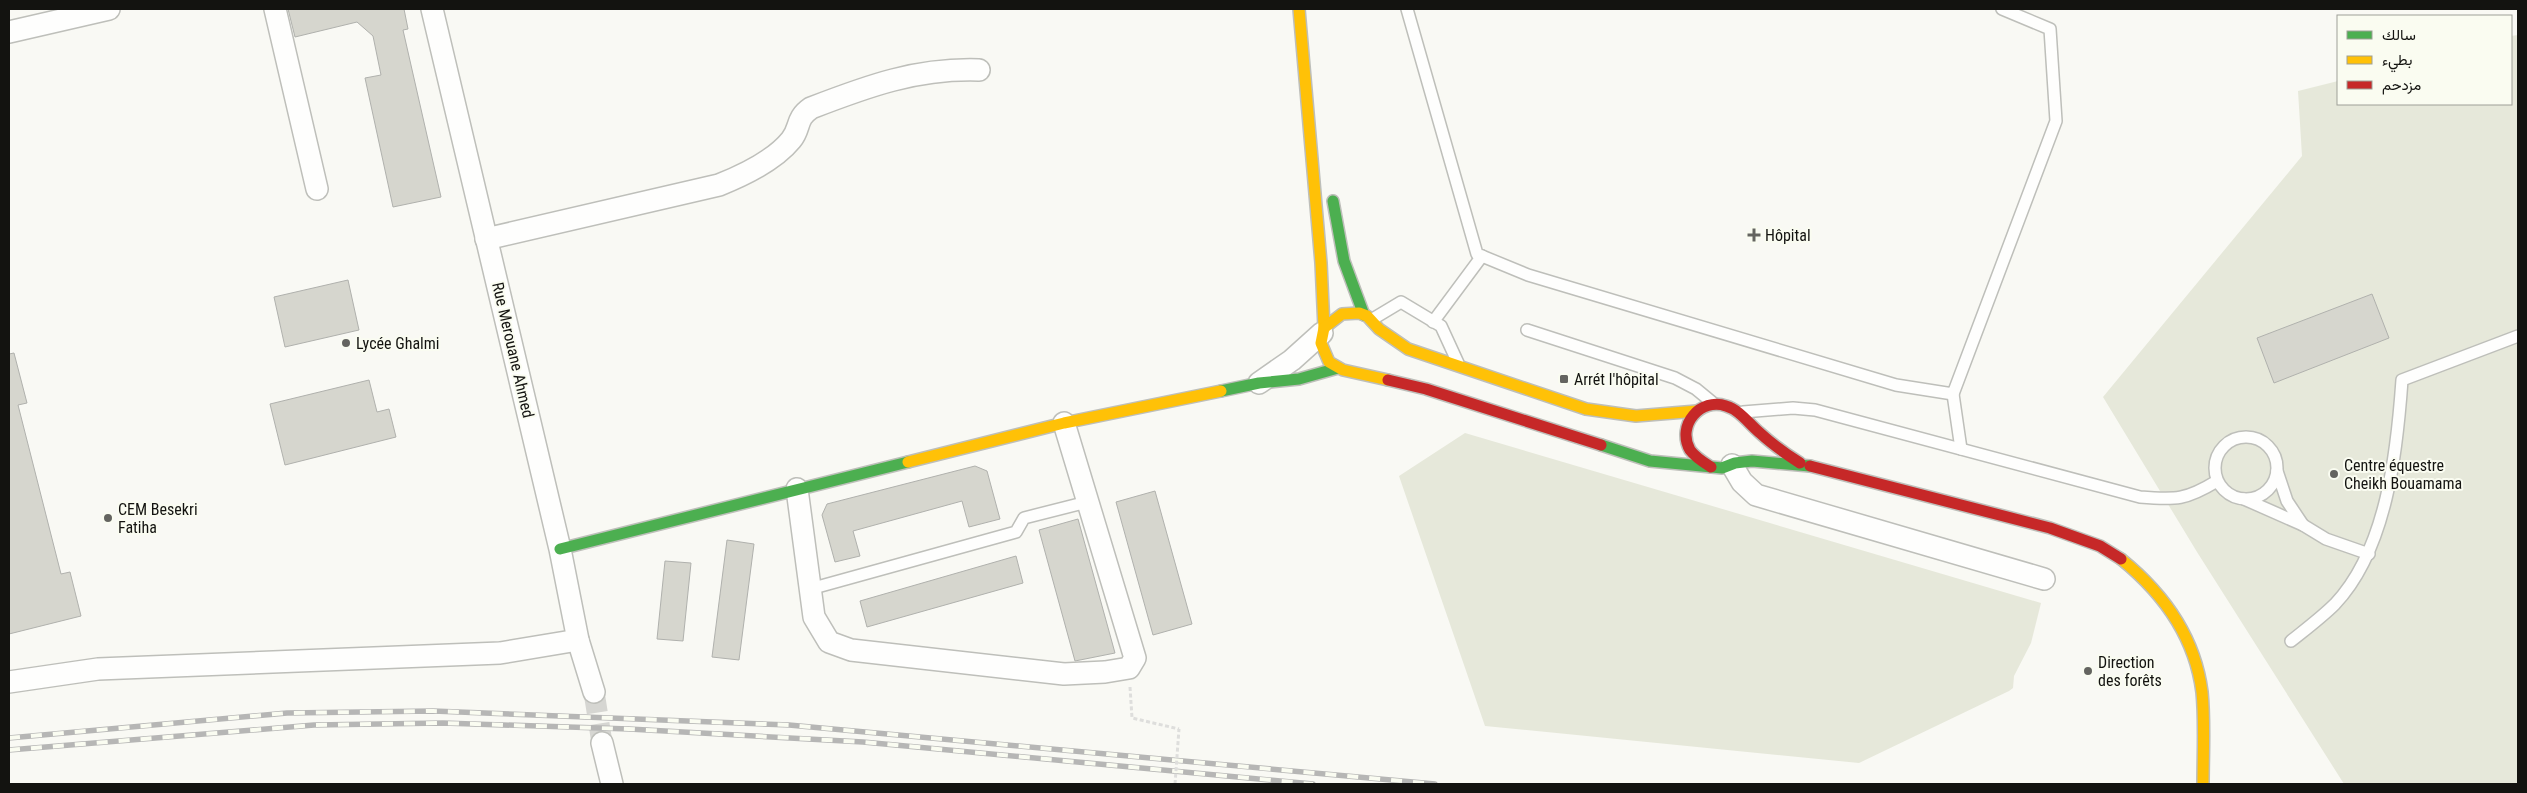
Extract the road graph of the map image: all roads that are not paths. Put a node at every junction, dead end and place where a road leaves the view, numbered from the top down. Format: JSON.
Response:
{"nodes":[{"id":1,"x":109,"y":9,"type":"edge"},
{"id":2,"x":275,"y":9,"type":"edge"},
{"id":3,"x":432,"y":9,"type":"edge"},
{"id":4,"x":1299,"y":9,"type":"edge"},
{"id":5,"x":1407,"y":9,"type":"edge"},
{"id":6,"x":2002,"y":9,"type":"edge"},
{"id":7,"x":9,"y":32,"type":"edge"},
{"id":8,"x":979,"y":70,"type":"dead end"},
{"id":9,"x":1332,"y":185,"type":"dead end"},
{"id":10,"x":317,"y":189,"type":"dead end"},
{"id":11,"x":486,"y":239,"type":"junction"},
{"id":12,"x":1482,"y":256,"type":"junction"},
{"id":13,"x":1371,"y":320,"type":"junction"},
{"id":14,"x":1433,"y":322,"type":"junction"},
{"id":15,"x":1323,"y":330,"type":"junction"},
{"id":16,"x":1527,"y":330,"type":"dead end"},
{"id":17,"x":2518,"y":336,"type":"edge"},
{"id":18,"x":1380,"y":346,"type":"dead end"},
{"id":19,"x":1371,"y":363,"type":"dead end"},
{"id":20,"x":1460,"y":367,"type":"junction"},
{"id":21,"x":1338,"y":368,"type":"junction"},
{"id":22,"x":1354,"y":371,"type":"junction"},
{"id":23,"x":1259,"y":383,"type":"junction"},
{"id":24,"x":1953,"y":394,"type":"junction"},
{"id":25,"x":1714,"y":405,"type":"junction"},
{"id":26,"x":1697,"y":411,"type":"junction"},
{"id":27,"x":1742,"y":416,"type":"junction"},
{"id":28,"x":1064,"y":423,"type":"junction"},
{"id":29,"x":1961,"y":449,"type":"junction"},
{"id":30,"x":1733,"y":464,"type":"junction"},
{"id":31,"x":1802,"y":464,"type":"junction"},
{"id":32,"x":1711,"y":468,"type":"junction"},
{"id":33,"x":2277,"y":470,"type":"junction"},
{"id":34,"x":2217,"y":481,"type":"junction"},
{"id":35,"x":797,"y":489,"type":"junction"},
{"id":36,"x":2243,"y":498,"type":"junction"},
{"id":37,"x":1087,"y":502,"type":"junction"},
{"id":38,"x":2303,"y":525,"type":"junction"},
{"id":39,"x":560,"y":549,"type":"junction"},
{"id":40,"x":2368,"y":554,"type":"junction"},
{"id":41,"x":2044,"y":579,"type":"dead end"},
{"id":42,"x":810,"y":589,"type":"junction"},
{"id":43,"x":578,"y":640,"type":"junction"},
{"id":44,"x":2291,"y":641,"type":"dead end"},
{"id":45,"x":9,"y":682,"type":"edge"},
{"id":46,"x":594,"y":692,"type":"tunnel mouth"},
{"id":47,"x":602,"y":743,"type":"tunnel mouth"},
{"id":48,"x":2203,"y":783,"type":"edge"},
{"id":49,"x":612,"y":784,"type":"edge"}],
"edges":[{"from":1,"to":7,"type":"street"},
{"from":2,"to":10,"type":"street"},
{"from":3,"to":11,"type":"street","name":"Rue Merouane Ahmed"},
{"from":4,"to":15,"type":"street"},
{"from":5,"to":12,"type":"lane"},
{"from":6,"to":24,"type":"lane"},
{"from":8,"to":11,"type":"street"},
{"from":9,"to":13,"type":"street"},
{"from":11,"to":39,"type":"street","name":"Rue Merouane Ahmed"},
{"from":12,"to":14,"type":"lane"},
{"from":12,"to":24,"type":"lane"},
{"from":13,"to":14,"type":"lane"},
{"from":13,"to":15,"type":"street"},
{"from":13,"to":18,"type":"street"},
{"from":13,"to":20,"type":"street"},
{"from":14,"to":20,"type":"lane"},
{"from":15,"to":21,"type":"street"},
{"from":15,"to":23,"type":"street"},
{"from":16,"to":25,"type":"lane"},
{"from":17,"to":40,"type":"lane"},
{"from":19,"to":22,"type":"street"},
{"from":20,"to":26,"type":"street"},
{"from":21,"to":22,"type":"street"},
{"from":21,"to":23,"type":"street"},
{"from":22,"to":32,"type":"street"},
{"from":23,"to":28,"type":"street"},
{"from":24,"to":29,"type":"lane"},
{"from":25,"to":26,"type":"street"},
{"from":25,"to":27,"type":"street"},
{"from":26,"to":32,"type":"street"},
{"from":27,"to":29,"type":"lane"},
{"from":27,"to":30,"type":"street"},
{"from":27,"to":31,"type":"street"},
{"from":28,"to":35,"type":"street"},
{"from":28,"to":37,"type":"street"},
{"from":29,"to":34,"type":"lane"},
{"from":30,"to":31,"type":"street"},
{"from":30,"to":32,"type":"street"},
{"from":30,"to":41,"type":"street"},
{"from":31,"to":48,"type":"street"},
{"from":33,"to":34,"type":"lane"},
{"from":33,"to":36,"type":"lane"},
{"from":33,"to":38,"type":"lane"},
{"from":34,"to":36,"type":"lane"},
{"from":35,"to":39,"type":"street"},
{"from":35,"to":42,"type":"street"},
{"from":36,"to":38,"type":"lane"},
{"from":37,"to":42,"type":"lane"},
{"from":37,"to":42,"type":"street"},
{"from":38,"to":40,"type":"lane"},
{"from":39,"to":43,"type":"street","name":"Rue Merouane Ahmed"},
{"from":40,"to":44,"type":"lane"},
{"from":43,"to":45,"type":"street"},
{"from":43,"to":46,"type":"street","name":"Rue Merouane Ahmed"},
{"from":47,"to":49,"type":"street"}]}
